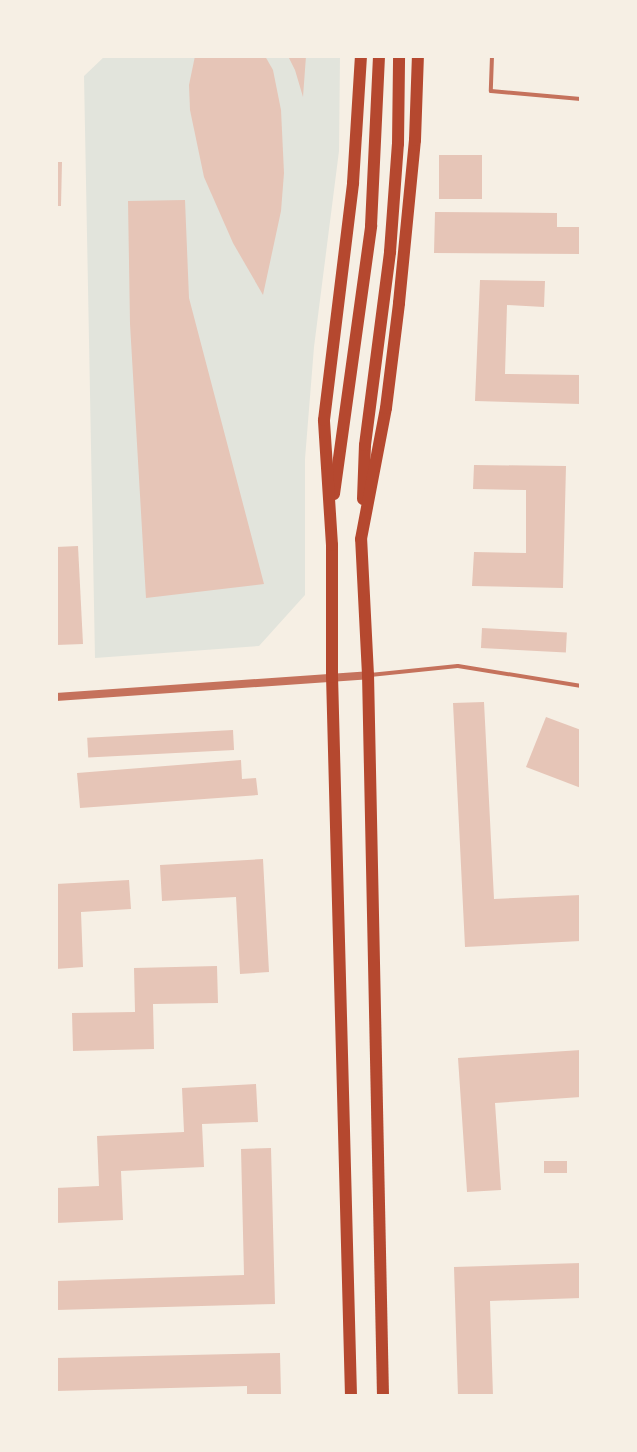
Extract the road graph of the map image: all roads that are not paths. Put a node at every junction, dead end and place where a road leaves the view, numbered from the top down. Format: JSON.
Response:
{"nodes":[{"id":1,"x":361,"y":56,"type":"edge"},
{"id":2,"x":379,"y":56,"type":"edge"},
{"id":3,"x":399,"y":56,"type":"edge"},
{"id":4,"x":418,"y":56,"type":"edge"},
{"id":5,"x":492,"y":56,"type":"edge"},
{"id":6,"x":581,"y":99,"type":"edge"},
{"id":7,"x":361,"y":539,"type":"junction"},
{"id":8,"x":332,"y":545,"type":"junction"},
{"id":9,"x":368,"y":675,"type":"junction"},
{"id":10,"x":332,"y":677,"type":"junction"},
{"id":11,"x":581,"y":686,"type":"edge"},
{"id":12,"x":56,"y":697,"type":"edge"},
{"id":13,"x":351,"y":1396,"type":"edge"},
{"id":14,"x":383,"y":1396,"type":"edge"}],
"edges":[{"from":1,"to":8,"type":"main road"},
{"from":2,"to":8,"type":"main road"},
{"from":3,"to":7,"type":"main road"},
{"from":4,"to":7,"type":"main road"},
{"from":5,"to":6,"type":"lane"},
{"from":7,"to":9,"type":"main road"},
{"from":8,"to":10,"type":"main road"},
{"from":9,"to":10,"type":"street"},
{"from":9,"to":11,"type":"lane"},
{"from":9,"to":14,"type":"main road"},
{"from":10,"to":12,"type":"street"},
{"from":10,"to":13,"type":"main road"}]}
